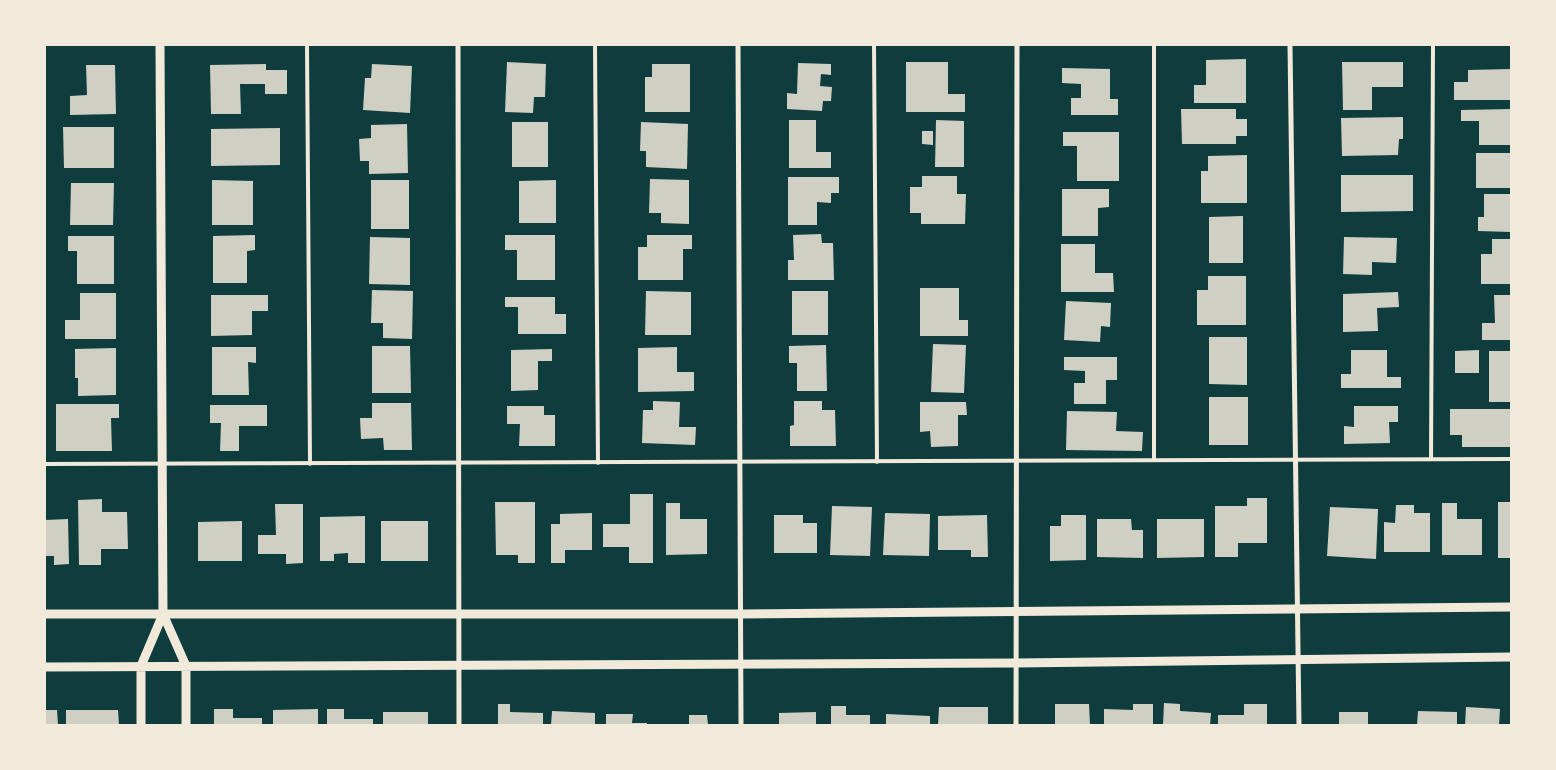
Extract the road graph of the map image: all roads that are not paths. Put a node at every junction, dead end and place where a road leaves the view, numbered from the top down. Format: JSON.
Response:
{"nodes":[{"id":1,"x":160,"y":45,"type":"edge"},
{"id":2,"x":307,"y":45,"type":"edge"},
{"id":3,"x":458,"y":45,"type":"edge"},
{"id":4,"x":595,"y":45,"type":"edge"},
{"id":5,"x":738,"y":45,"type":"edge"},
{"id":6,"x":874,"y":45,"type":"edge"},
{"id":7,"x":1016,"y":45,"type":"edge"},
{"id":8,"x":1154,"y":45,"type":"edge"},
{"id":9,"x":1290,"y":45,"type":"edge"},
{"id":10,"x":1433,"y":45,"type":"edge"},
{"id":11,"x":1431,"y":459,"type":"junction"},
{"id":12,"x":1511,"y":459,"type":"edge"},
{"id":13,"x":1154,"y":460,"type":"junction"},
{"id":14,"x":1296,"y":460,"type":"junction"},
{"id":15,"x":1016,"y":461,"type":"junction"},
{"id":16,"x":877,"y":462,"type":"junction"},
{"id":17,"x":162,"y":463,"type":"junction"},
{"id":18,"x":598,"y":463,"type":"junction"},
{"id":19,"x":740,"y":463,"type":"junction"},
{"id":20,"x":45,"y":464,"type":"edge"},
{"id":21,"x":310,"y":464,"type":"junction"},
{"id":22,"x":458,"y":464,"type":"junction"},
{"id":23,"x":1511,"y":607,"type":"edge"},
{"id":24,"x":1016,"y":610,"type":"junction"},
{"id":25,"x":1298,"y":610,"type":"junction"},
{"id":26,"x":458,"y":613,"type":"junction"},
{"id":27,"x":45,"y":614,"type":"edge"},
{"id":28,"x":163,"y":614,"type":"junction"},
{"id":29,"x":741,"y":614,"type":"junction"},
{"id":30,"x":1511,"y":657,"type":"edge"},
{"id":31,"x":1299,"y":658,"type":"junction"},
{"id":32,"x":1016,"y":663,"type":"junction"},
{"id":33,"x":458,"y":664,"type":"junction"},
{"id":34,"x":741,"y":664,"type":"junction"},
{"id":35,"x":45,"y":666,"type":"edge"},
{"id":36,"x":141,"y":666,"type":"junction"},
{"id":37,"x":186,"y":666,"type":"junction"},
{"id":38,"x":141,"y":725,"type":"edge"},
{"id":39,"x":186,"y":725,"type":"edge"},
{"id":40,"x":459,"y":725,"type":"edge"},
{"id":41,"x":741,"y":725,"type":"edge"},
{"id":42,"x":1016,"y":725,"type":"edge"},
{"id":43,"x":1299,"y":725,"type":"edge"}],
"edges":[{"from":1,"to":17,"type":"street"},
{"from":2,"to":21,"type":"lane"},
{"from":3,"to":22,"type":"street"},
{"from":4,"to":18,"type":"lane"},
{"from":5,"to":19,"type":"street"},
{"from":6,"to":16,"type":"lane"},
{"from":7,"to":15,"type":"street"},
{"from":8,"to":13,"type":"lane"},
{"from":9,"to":14,"type":"street"},
{"from":10,"to":11,"type":"lane"},
{"from":11,"to":12,"type":"lane"},
{"from":11,"to":14,"type":"lane"},
{"from":13,"to":14,"type":"lane"},
{"from":13,"to":15,"type":"lane"},
{"from":14,"to":25,"type":"street"},
{"from":15,"to":16,"type":"lane"},
{"from":15,"to":24,"type":"street"},
{"from":16,"to":19,"type":"lane"},
{"from":17,"to":20,"type":"lane"},
{"from":17,"to":21,"type":"lane"},
{"from":17,"to":28,"type":"street"},
{"from":18,"to":19,"type":"lane"},
{"from":18,"to":22,"type":"lane"},
{"from":19,"to":29,"type":"street"},
{"from":21,"to":22,"type":"lane"},
{"from":22,"to":26,"type":"street"},
{"from":23,"to":25,"type":"street"},
{"from":24,"to":25,"type":"street"},
{"from":24,"to":29,"type":"street"},
{"from":24,"to":32,"type":"street"},
{"from":25,"to":31,"type":"street"},
{"from":26,"to":28,"type":"street"},
{"from":26,"to":29,"type":"street"},
{"from":26,"to":33,"type":"street"},
{"from":27,"to":28,"type":"street"},
{"from":28,"to":36,"type":"street"},
{"from":28,"to":37,"type":"street"},
{"from":29,"to":34,"type":"street"},
{"from":30,"to":31,"type":"street"},
{"from":31,"to":32,"type":"street"},
{"from":31,"to":43,"type":"street"},
{"from":32,"to":34,"type":"street"},
{"from":32,"to":42,"type":"street"},
{"from":33,"to":34,"type":"street"},
{"from":33,"to":37,"type":"street"},
{"from":33,"to":40,"type":"street"},
{"from":34,"to":41,"type":"street"},
{"from":35,"to":36,"type":"street"},
{"from":36,"to":37,"type":"street"},
{"from":36,"to":38,"type":"street"},
{"from":37,"to":39,"type":"street"}]}
